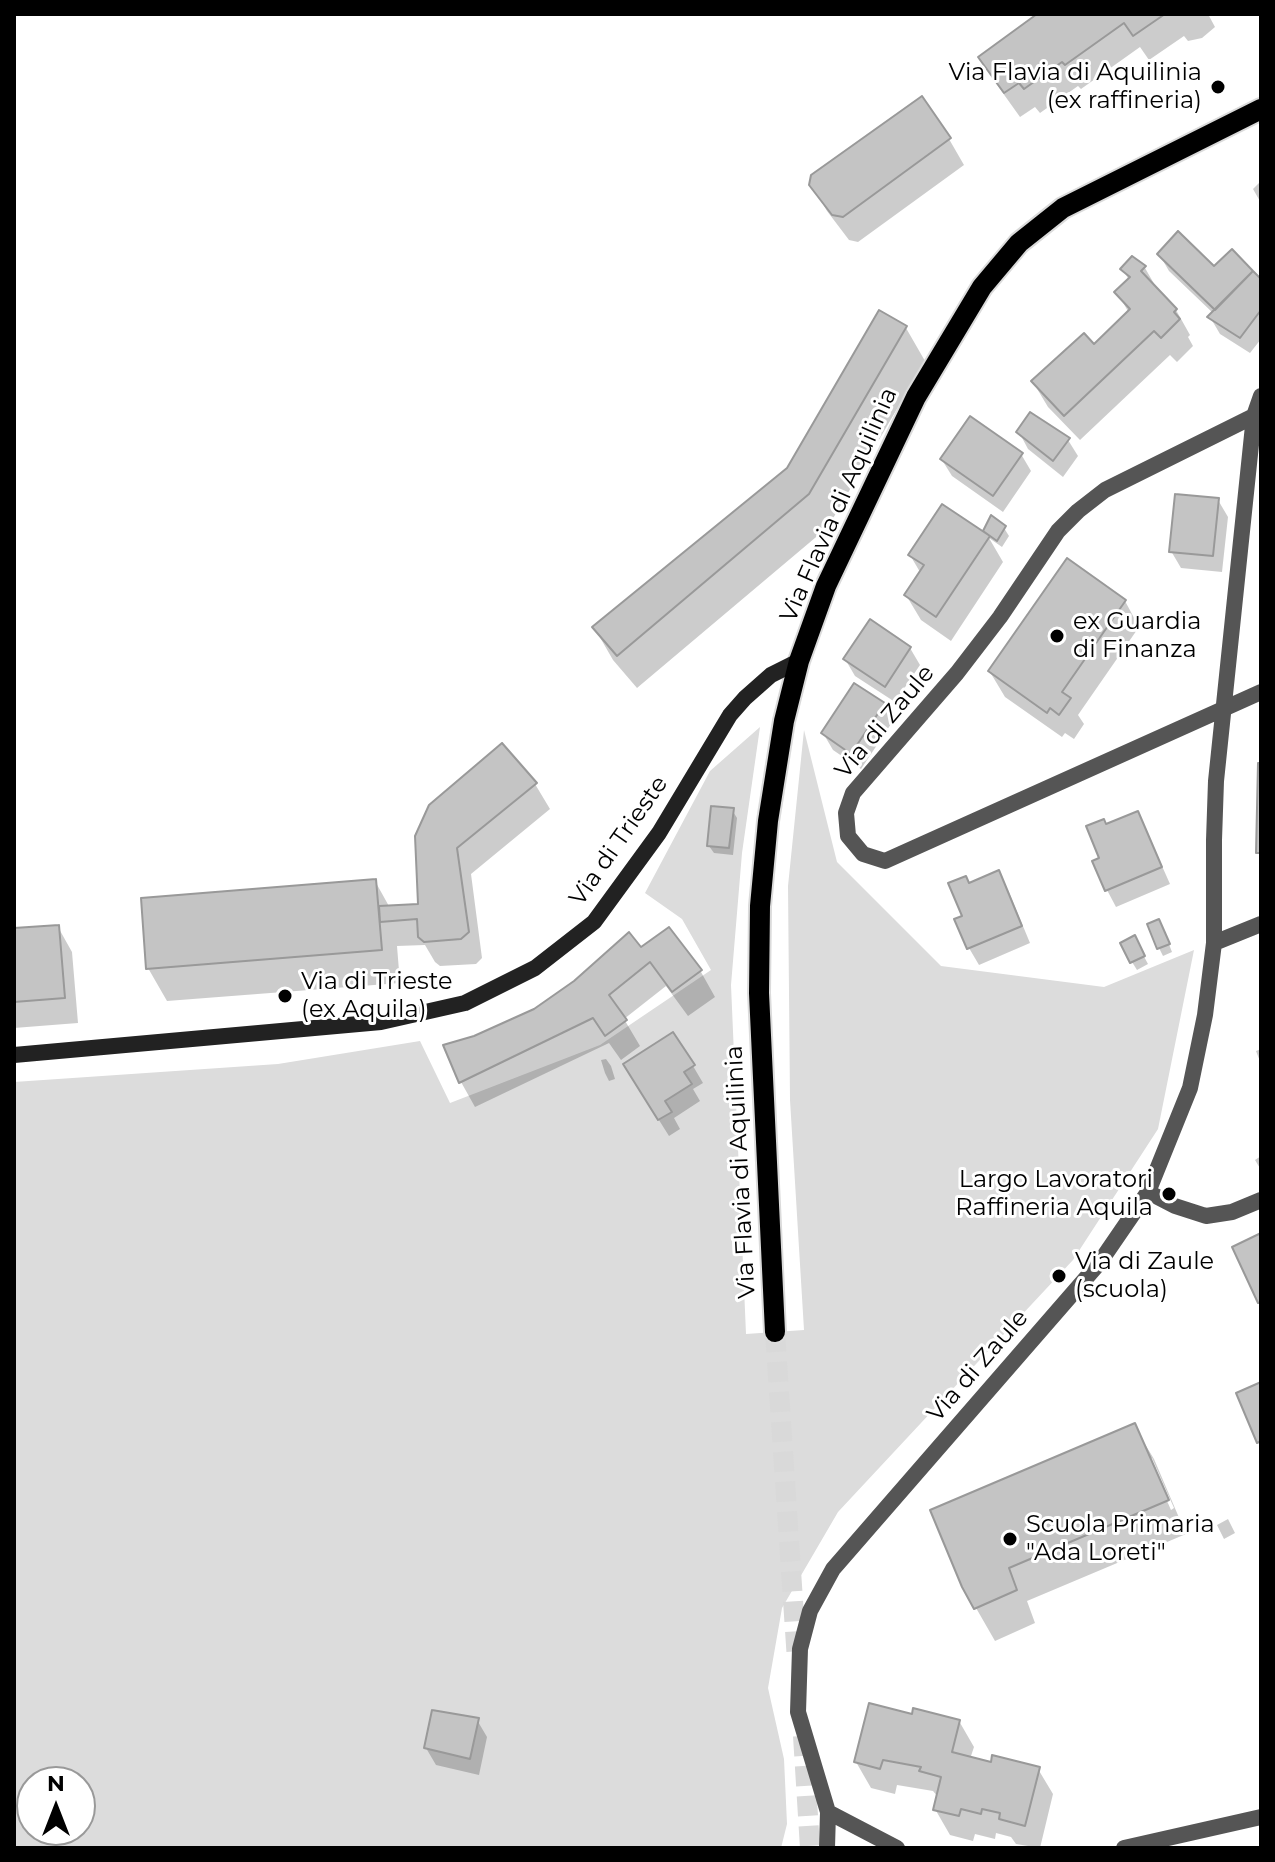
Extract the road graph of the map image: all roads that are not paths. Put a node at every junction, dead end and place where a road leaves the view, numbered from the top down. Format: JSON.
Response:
{"nodes":[{"id":1,"x":1261,"y":109,"type":"edge"},
{"id":2,"x":1261,"y":396,"type":"edge"},
{"id":3,"x":1254,"y":416,"type":"junction"},
{"id":4,"x":799,"y":661,"type":"junction"},
{"id":5,"x":1261,"y":692,"type":"edge"},
{"id":6,"x":1222,"y":711,"type":"junction"},
{"id":7,"x":1261,"y":924,"type":"edge"},
{"id":8,"x":1214,"y":943,"type":"junction"},
{"id":9,"x":14,"y":1055,"type":"edge"},
{"id":10,"x":1148,"y":1192,"type":"junction"},
{"id":11,"x":1261,"y":1200,"type":"edge"},
{"id":12,"x":775,"y":1332,"type":"tunnel mouth"},
{"id":13,"x":828,"y":1812,"type":"junction"},
{"id":14,"x":1261,"y":1817,"type":"edge"},
{"id":15,"x":827,"y":1848,"type":"edge"},
{"id":16,"x":897,"y":1848,"type":"edge"},
{"id":17,"x":1124,"y":1848,"type":"edge"}],
"edges":[{"from":1,"to":4,"type":"main road","name":"Via Flavia di Aquilinia"},
{"from":2,"to":3,"type":"street","name":"Via di Zaule"},
{"from":3,"to":6,"type":"street","name":"Via di Zaule"},
{"from":3,"to":6,"type":"street","name":"Via di Zaule"},
{"from":4,"to":9,"type":"street","name":"Via di Trieste"},
{"from":4,"to":12,"type":"main road","name":"Via Flavia di Aquilinia"},
{"from":5,"to":6,"type":"street","name":"Via di Zaule"},
{"from":6,"to":8,"type":"street","name":"Via di Zaule"},
{"from":7,"to":8,"type":"street"},
{"from":8,"to":10,"type":"street","name":"Via di Zaule"},
{"from":10,"to":11,"type":"street"},
{"from":10,"to":13,"type":"street","name":"Via di Zaule"},
{"from":13,"to":15,"type":"street","name":"Via di Zaule"},
{"from":13,"to":16,"type":"street"},
{"from":14,"to":17,"type":"street"}]}
